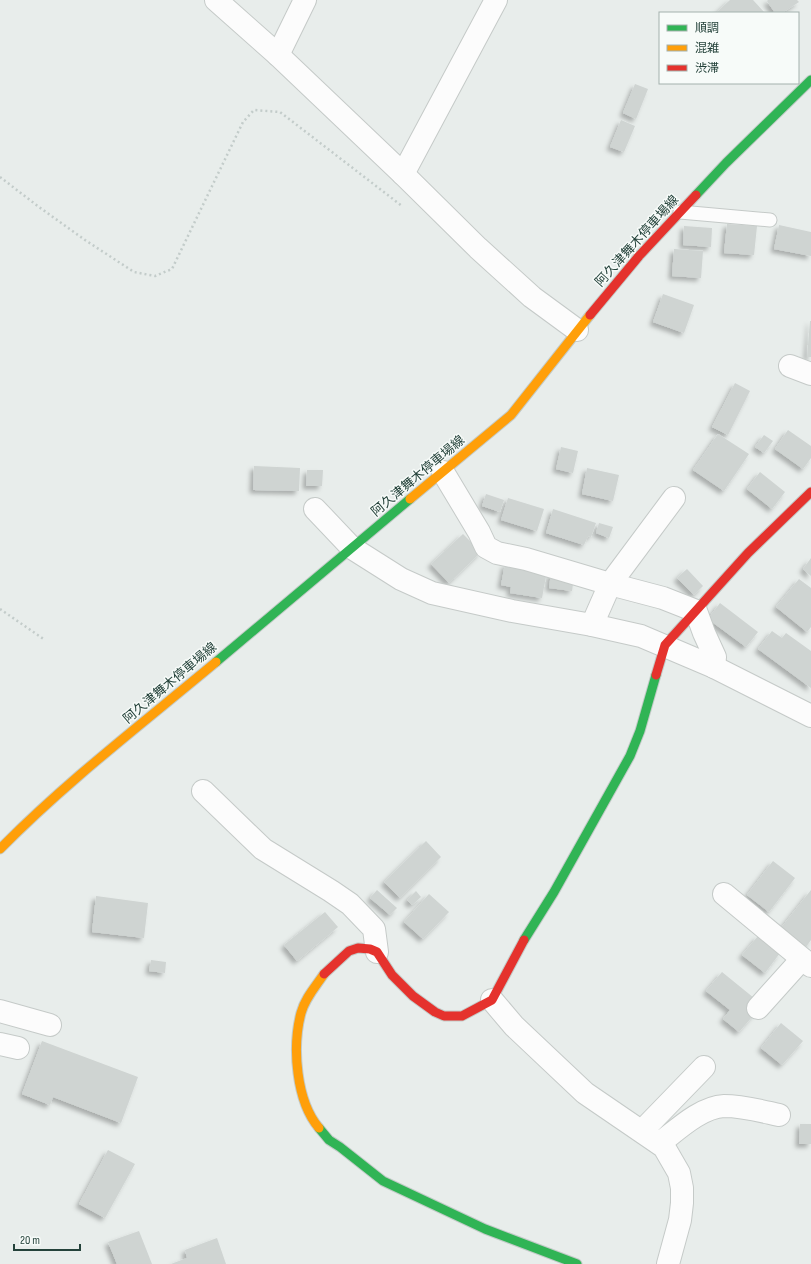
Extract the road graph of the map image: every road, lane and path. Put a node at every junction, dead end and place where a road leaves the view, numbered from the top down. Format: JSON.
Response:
{"nodes":[{"id":1,"x":216,"y":0,"type":"edge"},
{"id":2,"x":305,"y":0,"type":"edge"},
{"id":3,"x":496,"y":0,"type":"edge"},
{"id":4,"x":278,"y":55,"type":"junction"},
{"id":5,"x":811,"y":80,"type":"edge"},
{"id":6,"x":403,"y":174,"type":"junction"},
{"id":7,"x":0,"y":177,"type":"edge"},
{"id":8,"x":402,"y":206,"type":"dead end"},
{"id":9,"x":680,"y":212,"type":"junction"},
{"id":10,"x":770,"y":220,"type":"dead end"},
{"id":11,"x":577,"y":330,"type":"junction"},
{"id":12,"x":790,"y":366,"type":"dead end"},
{"id":13,"x":811,"y":374,"type":"edge"},
{"id":14,"x":443,"y":472,"type":"junction"},
{"id":15,"x":811,"y":492,"type":"edge"},
{"id":16,"x":674,"y":498,"type":"dead end"},
{"id":17,"x":315,"y":509,"type":"dead end"},
{"id":18,"x":352,"y":548,"type":"junction"},
{"id":19,"x":610,"y":584,"type":"junction"},
{"id":20,"x":0,"y":608,"type":"edge"},
{"id":21,"x":696,"y":611,"type":"junction"},
{"id":22,"x":592,"y":625,"type":"junction"},
{"id":23,"x":45,"y":640,"type":"dead end"},
{"id":24,"x":665,"y":645,"type":"junction"},
{"id":25,"x":714,"y":667,"type":"junction"},
{"id":26,"x":811,"y":716,"type":"edge"},
{"id":27,"x":203,"y":790,"type":"dead end"},
{"id":28,"x":0,"y":849,"type":"edge"},
{"id":29,"x":724,"y":894,"type":"dead end"},
{"id":30,"x":377,"y":952,"type":"junction"},
{"id":31,"x":807,"y":962,"type":"edge"},
{"id":32,"x":492,"y":1000,"type":"junction"},
{"id":33,"x":758,"y":1008,"type":"dead end"},
{"id":34,"x":0,"y":1011,"type":"edge"},
{"id":35,"x":50,"y":1025,"type":"dead end"},
{"id":36,"x":704,"y":1067,"type":"dead end"},
{"id":37,"x":779,"y":1115,"type":"dead end"},
{"id":38,"x":642,"y":1131,"type":"junction"},
{"id":39,"x":660,"y":1143,"type":"junction"},
{"id":40,"x":577,"y":1264,"type":"edge"},
{"id":41,"x":668,"y":1264,"type":"edge"}],
"edges":[{"from":1,"to":4,"type":"street"},
{"from":2,"to":4,"type":"street"},
{"from":3,"to":6,"type":"street"},
{"from":4,"to":6,"type":"street"},
{"from":5,"to":9,"type":"street","name":"阿久津舞木停車場線"},
{"from":6,"to":11,"type":"street"},
{"from":7,"to":8,"type":"path"},
{"from":9,"to":10,"type":"lane"},
{"from":9,"to":11,"type":"street","name":"阿久津舞木停車場線"},
{"from":11,"to":14,"type":"street","name":"阿久津舞木停車場線"},
{"from":12,"to":13,"type":"street"},
{"from":14,"to":18,"type":"street","name":"阿久津舞木停車場線"},
{"from":14,"to":19,"type":"street"},
{"from":15,"to":21,"type":"street"},
{"from":16,"to":19,"type":"street"},
{"from":17,"to":18,"type":"street"},
{"from":18,"to":22,"type":"street"},
{"from":18,"to":28,"type":"street","name":"阿久津舞木停車場線"},
{"from":19,"to":21,"type":"street"},
{"from":19,"to":22,"type":"street"},
{"from":20,"to":23,"type":"path"},
{"from":21,"to":24,"type":"street"},
{"from":21,"to":25,"type":"street"},
{"from":22,"to":24,"type":"street"},
{"from":24,"to":25,"type":"street"},
{"from":24,"to":32,"type":"street"},
{"from":25,"to":26,"type":"street"},
{"from":27,"to":30,"type":"street"},
{"from":29,"to":31,"type":"street"},
{"from":30,"to":32,"type":"street"},
{"from":30,"to":40,"type":"street"},
{"from":31,"to":33,"type":"street"},
{"from":32,"to":38,"type":"street"},
{"from":34,"to":35,"type":"street"},
{"from":36,"to":38,"type":"street"},
{"from":37,"to":39,"type":"street"},
{"from":38,"to":39,"type":"street"},
{"from":39,"to":41,"type":"street"}]}
